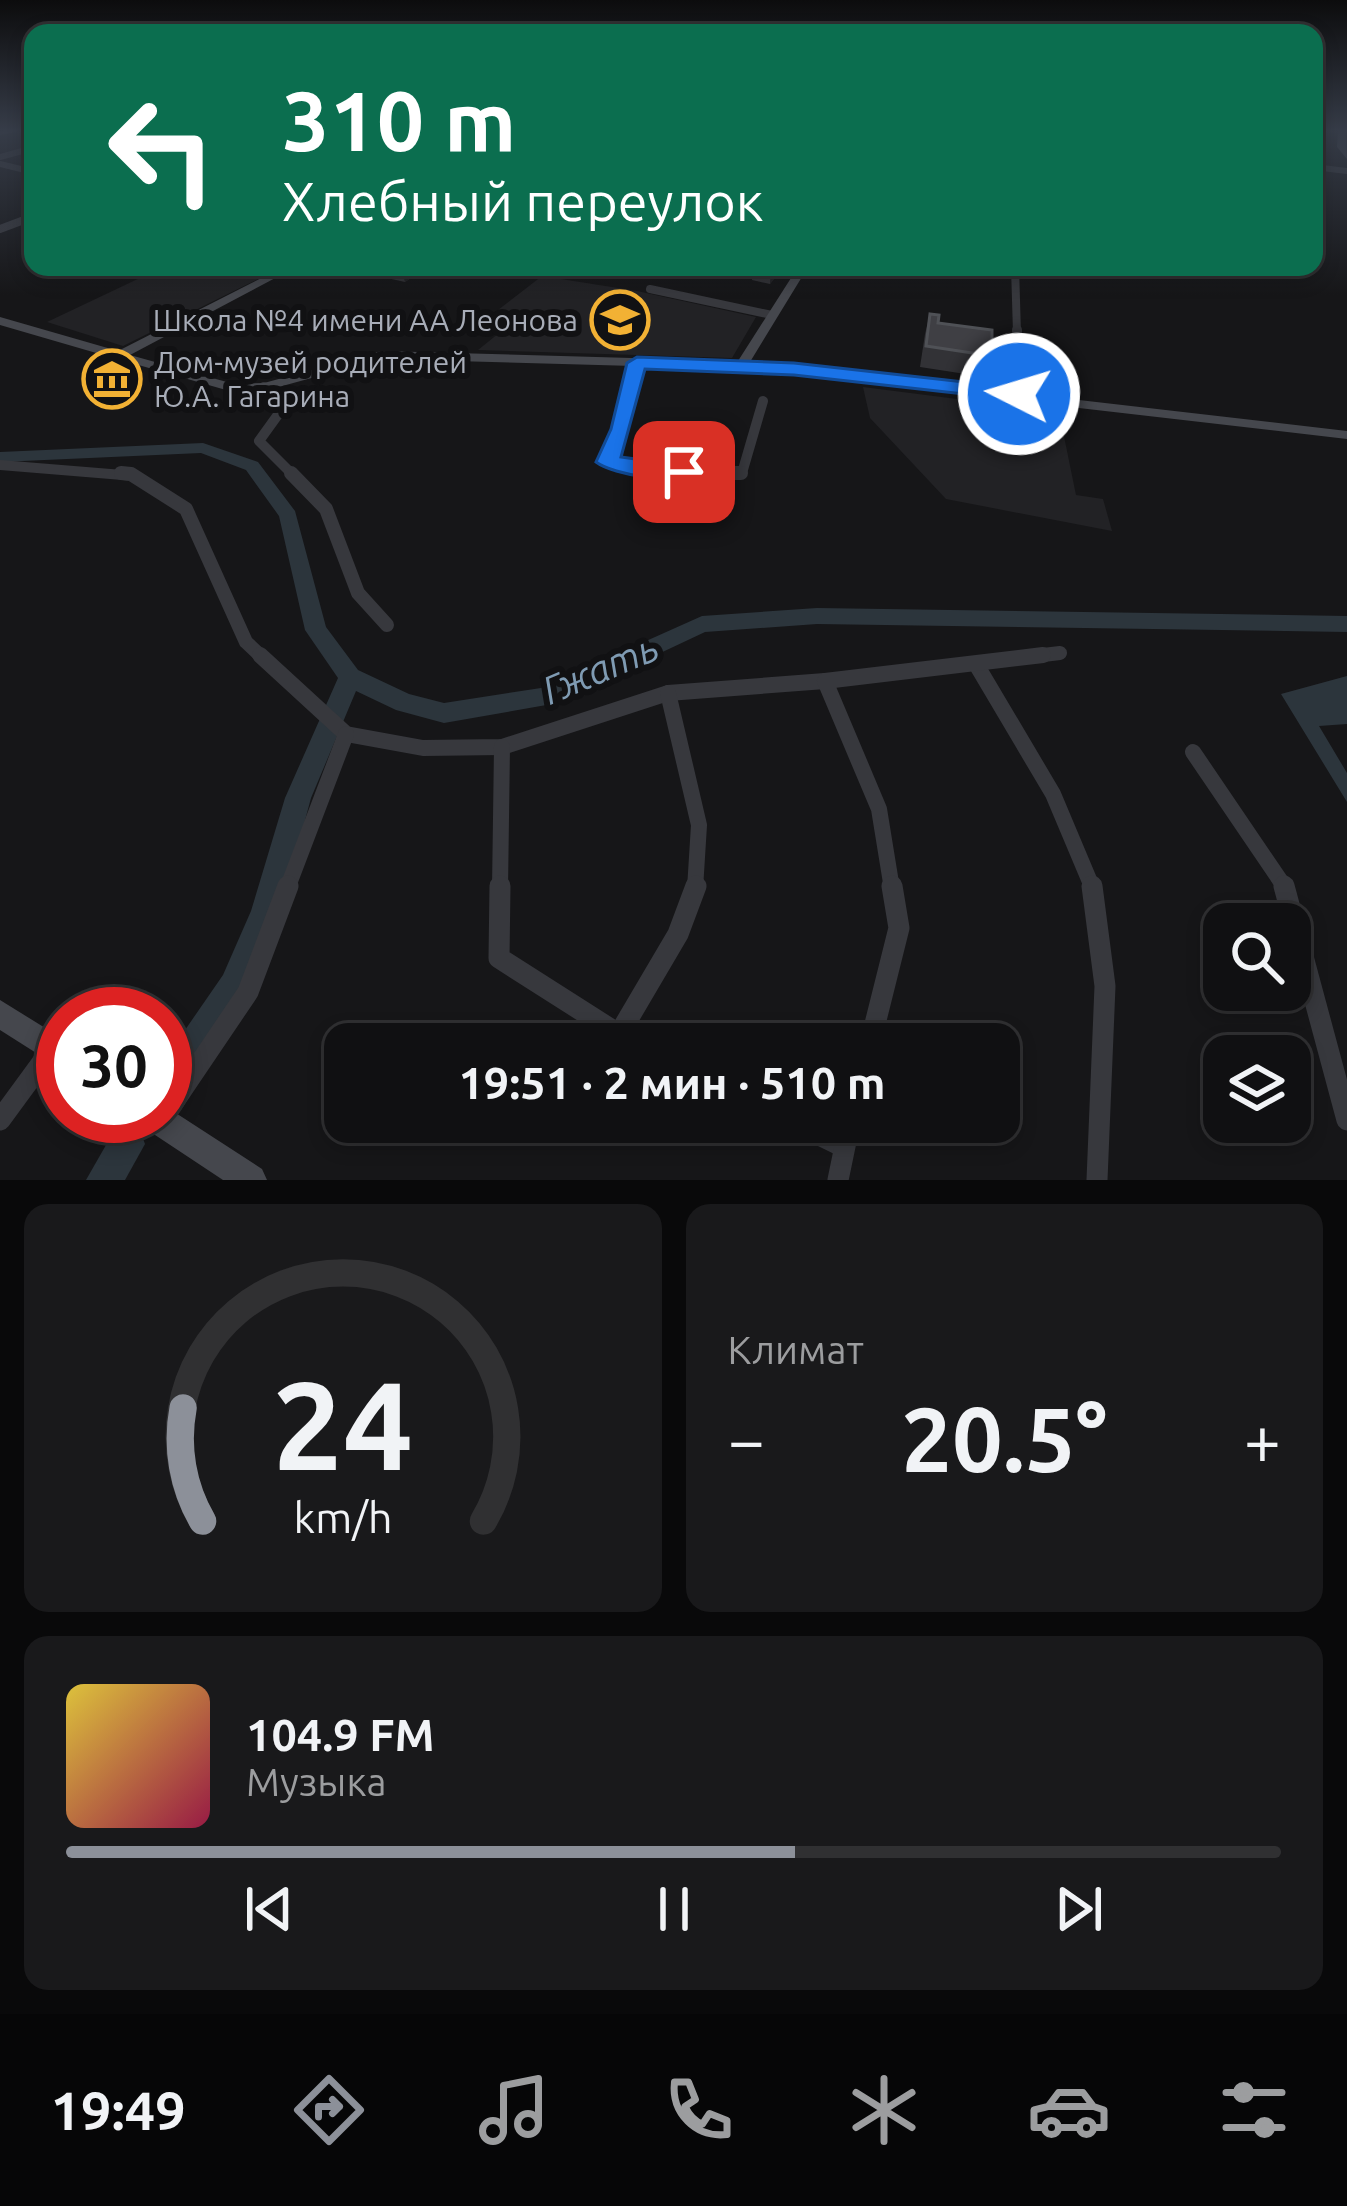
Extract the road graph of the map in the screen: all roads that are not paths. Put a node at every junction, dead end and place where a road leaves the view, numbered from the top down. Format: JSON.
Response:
{"nodes":[{"id":1,"x":274,"y":276,"type":"edge"},
{"id":2,"x":797,"y":276,"type":"edge"},
{"id":3,"x":1015,"y":276,"type":"edge"},
{"id":4,"x":650,"y":289,"type":"dead end"},
{"id":5,"x":772,"y":315,"type":"junction"},
{"id":6,"x":0,"y":321,"type":"edge"},
{"id":7,"x":116,"y":357,"type":"junction"},
{"id":8,"x":637,"y":363,"type":"junction"},
{"id":9,"x":742,"y":365,"type":"junction"},
{"id":10,"x":264,"y":387,"type":"junction"},
{"id":11,"x":1019,"y":396,"type":"junction"},
{"id":12,"x":763,"y":400,"type":"dead end"},
{"id":13,"x":1347,"y":435,"type":"edge"},
{"id":14,"x":0,"y":465,"type":"edge"},
{"id":15,"x":387,"y":625,"type":"dead end"},
{"id":16,"x":1060,"y":653,"type":"dead end"},
{"id":17,"x":976,"y":664,"type":"junction"},
{"id":18,"x":825,"y":681,"type":"junction"},
{"id":19,"x":668,"y":693,"type":"junction"},
{"id":20,"x":346,"y":734,"type":"junction"},
{"id":21,"x":502,"y":747,"type":"junction"},
{"id":22,"x":1193,"y":752,"type":"dead end"},
{"id":23,"x":0,"y":1014,"type":"edge"},
{"id":24,"x":600,"y":1023,"type":"edge"},
{"id":25,"x":634,"y":1023,"type":"edge"},
{"id":26,"x":875,"y":1023,"type":"edge"},
{"id":27,"x":36,"y":1039,"type":"edge"},
{"id":28,"x":192,"y":1072,"type":"edge"},
{"id":29,"x":36,"y":1078,"type":"edge"},
{"id":30,"x":0,"y":1120,"type":"edge"},
{"id":31,"x":1347,"y":1120,"type":"edge"},
{"id":32,"x":192,"y":1139,"type":"edge"},
{"id":33,"x":836,"y":1143,"type":"edge"},
{"id":34,"x":845,"y":1143,"type":"edge"},
{"id":35,"x":844,"y":1147,"type":"junction"},
{"id":36,"x":251,"y":1180,"type":"edge"},
{"id":37,"x":838,"y":1180,"type":"edge"},
{"id":38,"x":1097,"y":1180,"type":"edge"}],
"edges":[{"from":1,"to":7,"type":"main road"},
{"from":2,"to":5,"type":"main road"},
{"from":3,"to":11,"type":"street"},
{"from":4,"to":5,"type":"street"},
{"from":5,"to":9,"type":"main road"},
{"from":6,"to":7,"type":"main road"},
{"from":7,"to":10,"type":"main road"},
{"from":8,"to":9,"type":"main road"},
{"from":8,"to":10,"type":"main road"},
{"from":8,"to":12,"type":"street"},
{"from":9,"to":11,"type":"main road"},
{"from":10,"to":15,"type":"street"},
{"from":11,"to":13,"type":"main road"},
{"from":14,"to":20,"type":"street"},
{"from":16,"to":17,"type":"street"},
{"from":17,"to":18,"type":"street"},
{"from":17,"to":38,"type":"street"},
{"from":18,"to":19,"type":"street"},
{"from":18,"to":26,"type":"street"},
{"from":19,"to":21,"type":"street"},
{"from":19,"to":25,"type":"street"},
{"from":20,"to":21,"type":"street"},
{"from":20,"to":28,"type":"street"},
{"from":21,"to":24,"type":"street"},
{"from":22,"to":31,"type":"street"},
{"from":23,"to":27,"type":"main road"},
{"from":29,"to":30,"type":"street"},
{"from":32,"to":36,"type":"main road"},
{"from":33,"to":35,"type":"street"},
{"from":34,"to":35,"type":"street"},
{"from":35,"to":37,"type":"street"}]}
